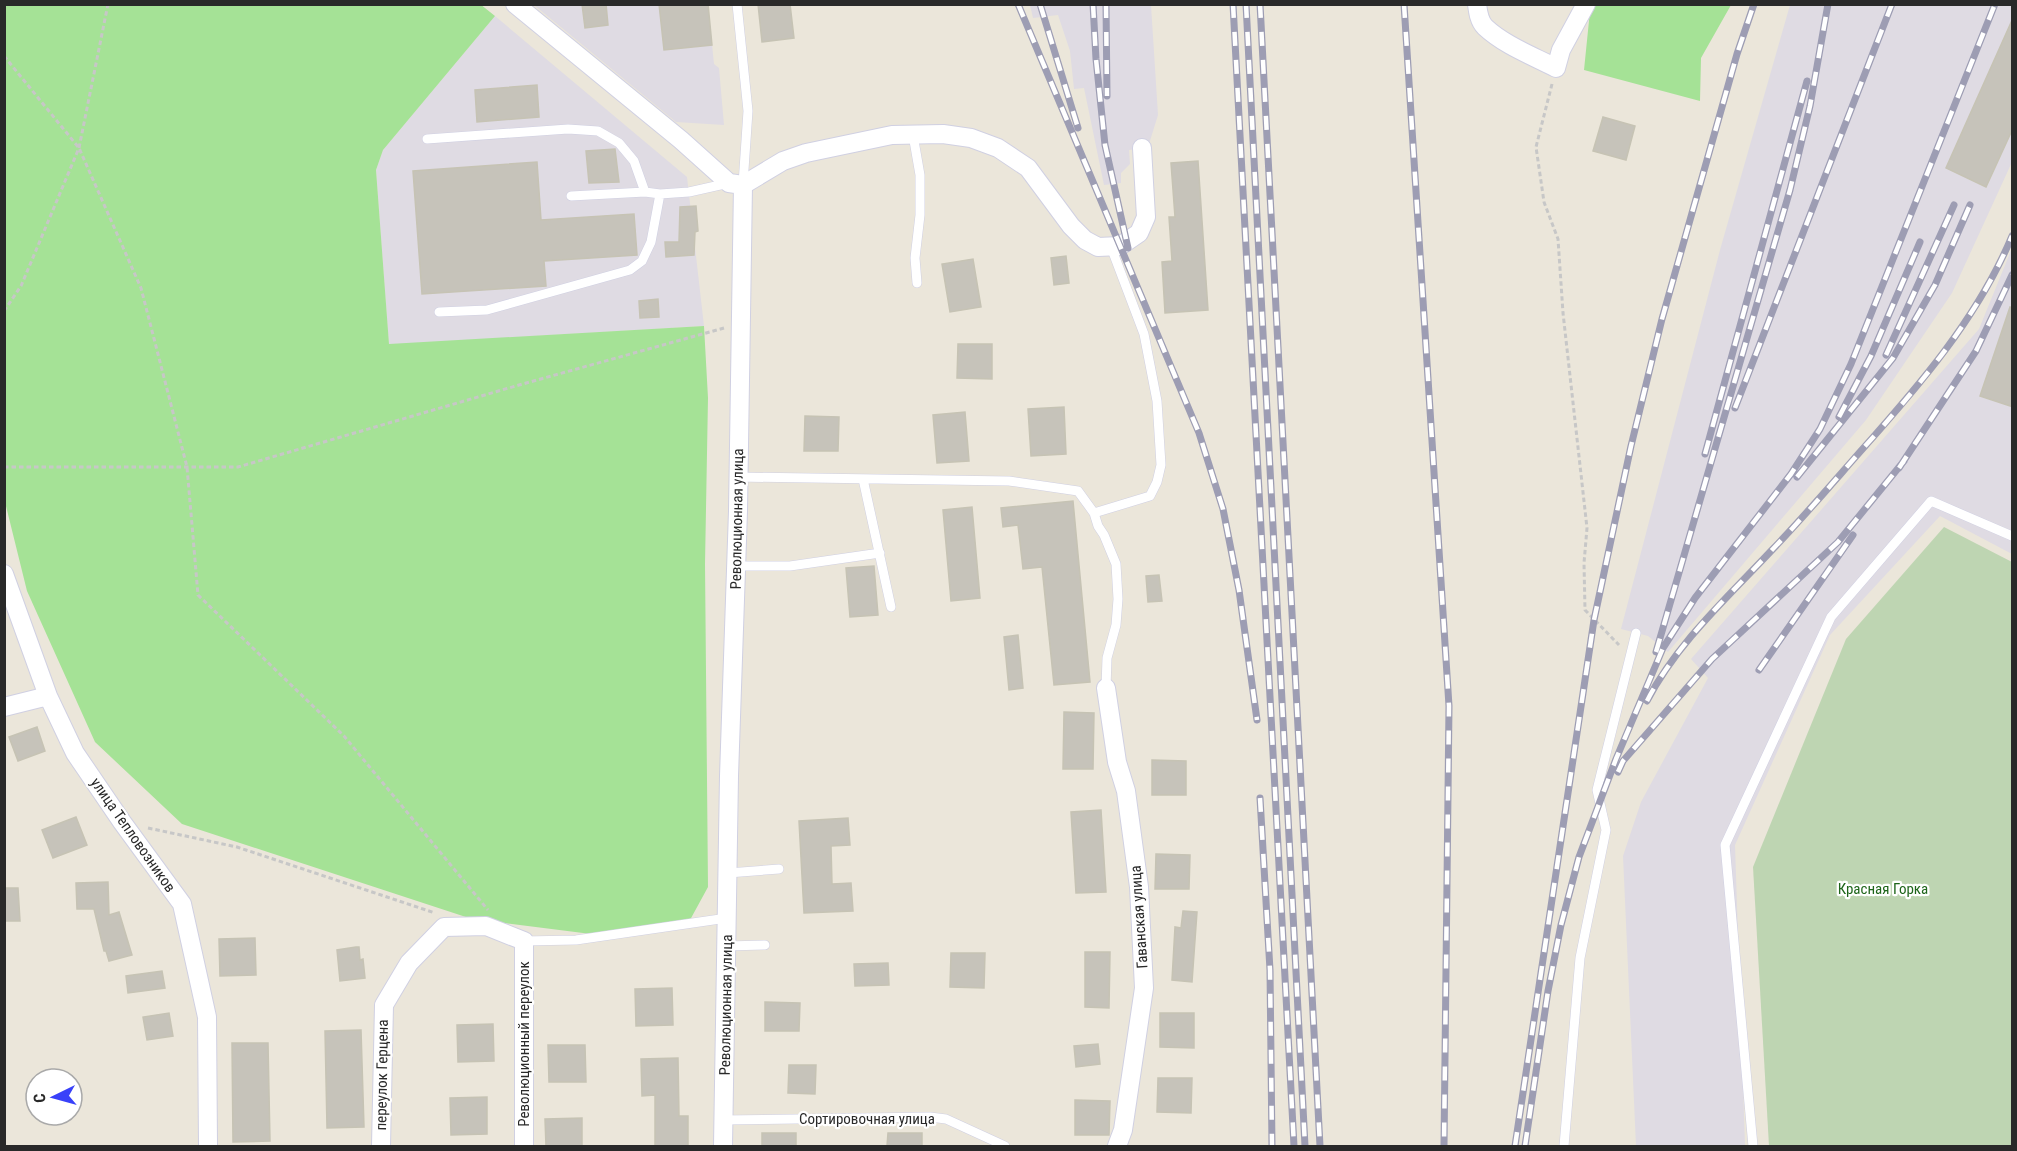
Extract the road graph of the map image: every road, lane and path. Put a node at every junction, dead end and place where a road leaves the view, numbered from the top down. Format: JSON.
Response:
{"nodes":[{"id":1,"x":108,"y":4,"type":"edge"},
{"id":2,"x":514,"y":4,"type":"edge"},
{"id":3,"x":737,"y":4,"type":"edge"},
{"id":4,"x":1478,"y":4,"type":"edge"},
{"id":5,"x":1586,"y":4,"type":"edge"},
{"id":6,"x":4,"y":56,"type":"edge"},
{"id":7,"x":1556,"y":68,"type":"junction"},
{"id":8,"x":914,"y":135,"type":"junction"},
{"id":9,"x":427,"y":139,"type":"dead end"},
{"id":10,"x":79,"y":148,"type":"junction"},
{"id":11,"x":1142,"y":148,"type":"dead end"},
{"id":12,"x":736,"y":184,"type":"junction"},
{"id":13,"x":645,"y":192,"type":"junction"},
{"id":14,"x":660,"y":194,"type":"junction"},
{"id":15,"x":571,"y":196,"type":"dead end"},
{"id":16,"x":1112,"y":247,"type":"junction"},
{"id":17,"x":917,"y":283,"type":"dead end"},
{"id":18,"x":4,"y":311,"type":"edge"},
{"id":19,"x":439,"y":312,"type":"dead end"},
{"id":20,"x":740,"y":324,"type":"junction"},
{"id":21,"x":4,"y":466,"type":"edge"},
{"id":22,"x":187,"y":466,"type":"junction"},
{"id":23,"x":738,"y":477,"type":"junction"},
{"id":24,"x":863,"y":479,"type":"junction"},
{"id":25,"x":1094,"y":513,"type":"junction"},
{"id":26,"x":2013,"y":536,"type":"edge"},
{"id":27,"x":880,"y":553,"type":"junction"},
{"id":28,"x":736,"y":566,"type":"junction"},
{"id":29,"x":4,"y":574,"type":"edge"},
{"id":30,"x":891,"y":607,"type":"dead end"},
{"id":31,"x":1636,"y":633,"type":"dead end"},
{"id":32,"x":1630,"y":656,"type":"junction"},
{"id":33,"x":1106,"y":688,"type":"joint"},
{"id":34,"x":48,"y":696,"type":"junction"},
{"id":35,"x":4,"y":707,"type":"edge"},
{"id":36,"x":122,"y":822,"type":"junction"},
{"id":37,"x":778,"y":869,"type":"dead end"},
{"id":38,"x":728,"y":873,"type":"junction"},
{"id":39,"x":440,"y":915,"type":"dead end"},
{"id":40,"x":727,"y":918,"type":"junction"},
{"id":41,"x":516,"y":938,"type":"junction"},
{"id":42,"x":765,"y":945,"type":"dead end"},
{"id":43,"x":727,"y":946,"type":"junction"},
{"id":44,"x":723,"y":1120,"type":"junction"},
{"id":45,"x":208,"y":1146,"type":"edge"},
{"id":46,"x":381,"y":1146,"type":"edge"},
{"id":47,"x":524,"y":1146,"type":"edge"},
{"id":48,"x":723,"y":1146,"type":"edge"},
{"id":49,"x":1005,"y":1146,"type":"edge"},
{"id":50,"x":1117,"y":1146,"type":"edge"},
{"id":51,"x":1564,"y":1146,"type":"edge"},
{"id":52,"x":1753,"y":1146,"type":"edge"}],
"edges":[{"from":1,"to":10,"type":"path"},
{"from":2,"to":12,"type":"street"},
{"from":3,"to":12,"type":"lane"},
{"from":4,"to":7,"type":"street"},
{"from":5,"to":7,"type":"street"},
{"from":6,"to":10,"type":"path"},
{"from":7,"to":32,"type":"path"},
{"from":8,"to":12,"type":"street"},
{"from":8,"to":16,"type":"street"},
{"from":8,"to":17,"type":"lane"},
{"from":9,"to":13,"type":"lane"},
{"from":10,"to":18,"type":"path"},
{"from":10,"to":22,"type":"path"},
{"from":11,"to":16,"type":"street"},
{"from":12,"to":14,"type":"lane"},
{"from":12,"to":20,"type":"street","name":"Революционная улица"},
{"from":13,"to":14,"type":"lane"},
{"from":13,"to":15,"type":"lane"},
{"from":14,"to":19,"type":"lane"},
{"from":16,"to":25,"type":"lane"},
{"from":20,"to":22,"type":"path"},
{"from":20,"to":23,"type":"street","name":"Революционная улица"},
{"from":21,"to":22,"type":"path"},
{"from":22,"to":41,"type":"path"},
{"from":23,"to":24,"type":"lane"},
{"from":23,"to":28,"type":"street","name":"Революционная улица"},
{"from":24,"to":25,"type":"lane"},
{"from":24,"to":27,"type":"lane"},
{"from":25,"to":33,"type":"lane"},
{"from":26,"to":52,"type":"lane"},
{"from":27,"to":28,"type":"lane"},
{"from":27,"to":30,"type":"lane"},
{"from":28,"to":38,"type":"street","name":"Революционная улица"},
{"from":29,"to":34,"type":"street","name":"улица Тепловозников"},
{"from":31,"to":32,"type":"lane"},
{"from":32,"to":51,"type":"lane"},
{"from":33,"to":50,"type":"street","name":"Гаванская улица"},
{"from":34,"to":35,"type":"street"},
{"from":34,"to":36,"type":"street","name":"улица Тепловозников"},
{"from":36,"to":39,"type":"path"},
{"from":36,"to":45,"type":"street","name":"улица Тепловозников"},
{"from":37,"to":38,"type":"lane"},
{"from":38,"to":40,"type":"street","name":"Революционная улица"},
{"from":40,"to":41,"type":"lane"},
{"from":40,"to":43,"type":"street","name":"Революционная улица"},
{"from":41,"to":46,"type":"street","name":"переулок Герцена"},
{"from":41,"to":47,"type":"street","name":"Революционный переулок"},
{"from":42,"to":43,"type":"lane"},
{"from":43,"to":44,"type":"street","name":"Революционная улица"},
{"from":44,"to":48,"type":"street","name":"Революционная улица"},
{"from":44,"to":49,"type":"lane","name":"Сортировочная улица"}]}
